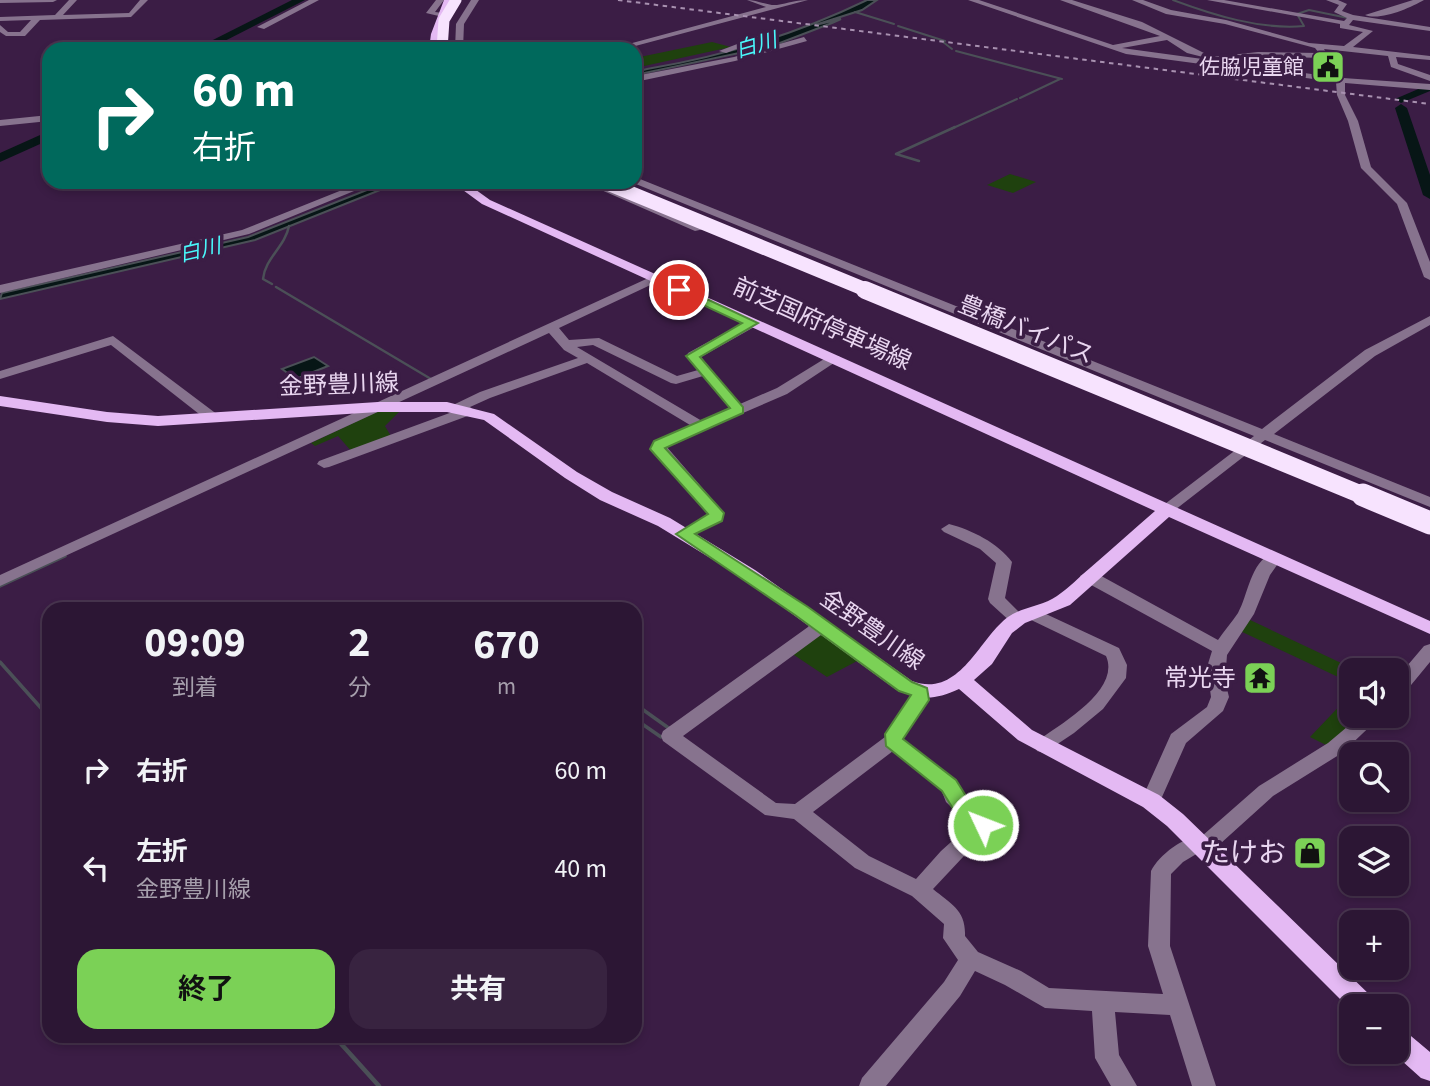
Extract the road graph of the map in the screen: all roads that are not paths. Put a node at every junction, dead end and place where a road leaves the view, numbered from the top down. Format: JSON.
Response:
{"nodes":[{"id":1,"x":53,"y":0,"type":"edge"},
{"id":2,"x":73,"y":0,"type":"edge"},
{"id":3,"x":315,"y":0,"type":"edge"},
{"id":4,"x":439,"y":0,"type":"edge"},
{"id":5,"x":448,"y":0,"type":"edge"},
{"id":6,"x":458,"y":0,"type":"edge"},
{"id":7,"x":475,"y":0,"type":"edge"},
{"id":8,"x":751,"y":0,"type":"edge"},
{"id":9,"x":804,"y":0,"type":"edge"},
{"id":10,"x":972,"y":0,"type":"edge"},
{"id":11,"x":1005,"y":0,"type":"edge"},
{"id":12,"x":1064,"y":0,"type":"edge"},
{"id":13,"x":1211,"y":0,"type":"edge"},
{"id":14,"x":1282,"y":0,"type":"edge"},
{"id":15,"x":1330,"y":0,"type":"edge"},
{"id":16,"x":1420,"y":0,"type":"edge"},
{"id":17,"x":13,"y":1,"type":"edge"},
{"id":18,"x":1142,"y":1,"type":"edge"},
{"id":19,"x":1430,"y":2,"type":"edge"},
{"id":20,"x":141,"y":3,"type":"edge"},
{"id":21,"x":985,"y":4,"type":"junction"},
{"id":22,"x":65,"y":8,"type":"junction"},
{"id":23,"x":775,"y":8,"type":"junction"},
{"id":24,"x":1257,"y":8,"type":"junction"},
{"id":25,"x":1,"y":9,"type":"edge"},
{"id":26,"x":1177,"y":13,"type":"junction"},
{"id":27,"x":57,"y":17,"type":"junction"},
{"id":28,"x":38,"y":18,"type":"junction"},
{"id":29,"x":0,"y":19,"type":"edge"},
{"id":30,"x":1349,"y":19,"type":"junction"},
{"id":31,"x":1365,"y":19,"type":"junction"},
{"id":32,"x":439,"y":20,"type":"junction"},
{"id":33,"x":1200,"y":23,"type":"dead end"},
{"id":34,"x":1231,"y":23,"type":"junction"},
{"id":35,"x":460,"y":24,"type":"junction"},
{"id":36,"x":1139,"y":24,"type":"junction"},
{"id":37,"x":0,"y":27,"type":"edge"},
{"id":38,"x":261,"y":27,"type":"dead end"},
{"id":39,"x":1430,"y":29,"type":"edge"},
{"id":40,"x":774,"y":33,"type":"dead end"},
{"id":41,"x":1168,"y":37,"type":"junction"},
{"id":42,"x":804,"y":38,"type":"dead end"},
{"id":43,"x":435,"y":42,"type":"edge"},
{"id":44,"x":445,"y":42,"type":"edge"},
{"id":45,"x":459,"y":42,"type":"edge"},
{"id":46,"x":641,"y":42,"type":"edge"},
{"id":47,"x":1318,"y":46,"type":"junction"},
{"id":48,"x":1112,"y":47,"type":"junction"},
{"id":49,"x":1347,"y":48,"type":"junction"},
{"id":50,"x":1391,"y":53,"type":"junction"},
{"id":51,"x":1326,"y":56,"type":"junction"},
{"id":52,"x":1430,"y":58,"type":"edge"},
{"id":53,"x":1210,"y":60,"type":"junction"},
{"id":54,"x":642,"y":67,"type":"edge"},
{"id":55,"x":642,"y":78,"type":"edge"},
{"id":56,"x":1340,"y":80,"type":"junction"},
{"id":57,"x":1428,"y":84,"type":"edge"},
{"id":58,"x":42,"y":119,"type":"edge"},
{"id":59,"x":0,"y":123,"type":"edge"},
{"id":60,"x":642,"y":183,"type":"edge"},
{"id":61,"x":353,"y":189,"type":"edge"},
{"id":62,"x":468,"y":189,"type":"edge"},
{"id":63,"x":604,"y":189,"type":"edge"},
{"id":64,"x":621,"y":189,"type":"edge"},
{"id":65,"x":627,"y":189,"type":"edge"},
{"id":66,"x":669,"y":196,"type":"junction"},
{"id":67,"x":643,"y":206,"type":"junction"},
{"id":68,"x":758,"y":231,"type":"junction"},
{"id":69,"x":734,"y":243,"type":"junction"},
{"id":70,"x":1430,"y":277,"type":"edge"},
{"id":71,"x":655,"y":279,"type":"junction"},
{"id":72,"x":0,"y":289,"type":"edge"},
{"id":73,"x":933,"y":302,"type":"junction"},
{"id":74,"x":911,"y":315,"type":"junction"},
{"id":75,"x":1430,"y":320,"type":"edge"},
{"id":76,"x":752,"y":323,"type":"junction"},
{"id":77,"x":551,"y":327,"type":"junction"},
{"id":78,"x":566,"y":344,"type":"junction"},
{"id":79,"x":587,"y":359,"type":"junction"},
{"id":80,"x":834,"y":359,"type":"junction"},
{"id":81,"x":708,"y":371,"type":"junction"},
{"id":82,"x":0,"y":375,"type":"edge"},
{"id":83,"x":0,"y":401,"type":"edge"},
{"id":84,"x":378,"y":407,"type":"junction"},
{"id":85,"x":463,"y":409,"type":"junction"},
{"id":86,"x":738,"y":410,"type":"junction"},
{"id":87,"x":213,"y":418,"type":"junction"},
{"id":88,"x":701,"y":426,"type":"junction"},
{"id":89,"x":1264,"y":435,"type":"junction"},
{"id":90,"x":1242,"y":452,"type":"junction"},
{"id":91,"x":324,"y":464,"type":"dead end"},
{"id":92,"x":1430,"y":502,"type":"edge"},
{"id":93,"x":1166,"y":510,"type":"junction"},
{"id":94,"x":1430,"y":520,"type":"edge"},
{"id":95,"x":949,"y":529,"type":"dead end"},
{"id":96,"x":1430,"y":530,"type":"edge"},
{"id":97,"x":684,"y":534,"type":"junction"},
{"id":98,"x":1273,"y":558,"type":"junction"},
{"id":99,"x":1088,"y":576,"type":"junction"},
{"id":100,"x":0,"y":581,"type":"edge"},
{"id":101,"x":1025,"y":617,"type":"junction"},
{"id":102,"x":819,"y":623,"type":"junction"},
{"id":103,"x":1430,"y":628,"type":"edge"},
{"id":104,"x":1219,"y":648,"type":"junction"},
{"id":105,"x":1430,"y":650,"type":"edge"},
{"id":106,"x":1409,"y":676,"type":"edge"},
{"id":107,"x":961,"y":680,"type":"junction"},
{"id":108,"x":921,"y":692,"type":"junction"},
{"id":109,"x":1358,"y":728,"type":"edge"},
{"id":110,"x":893,"y":741,"type":"junction"},
{"id":111,"x":1044,"y":746,"type":"junction"},
{"id":112,"x":1151,"y":801,"type":"junction"},
{"id":113,"x":799,"y":812,"type":"junction"},
{"id":114,"x":1201,"y":845,"type":"junction"},
{"id":115,"x":919,"y":890,"type":"junction"},
{"id":116,"x":970,"y":959,"type":"junction"},
{"id":117,"x":1352,"y":994,"type":"edge"},
{"id":118,"x":1103,"y":1001,"type":"junction"},
{"id":119,"x":1176,"y":1005,"type":"junction"},
{"id":120,"x":1409,"y":1050,"type":"edge"},
{"id":121,"x":1430,"y":1069,"type":"edge"},
{"id":122,"x":871,"y":1086,"type":"edge"},
{"id":123,"x":1125,"y":1086,"type":"edge"},
{"id":124,"x":1204,"y":1086,"type":"edge"}],
"edges":[{"from":1,"to":17,"type":"street"},
{"from":2,"to":22,"type":"street"},
{"from":3,"to":38,"type":"street"},
{"from":4,"to":32,"type":"street"},
{"from":5,"to":32,"type":"main road"},
{"from":6,"to":44,"type":"highway","bridge":true},
{"from":7,"to":35,"type":"street"},
{"from":8,"to":23,"type":"street"},
{"from":9,"to":23,"type":"street"},
{"from":10,"to":21,"type":"street"},
{"from":11,"to":21,"type":"street"},
{"from":12,"to":36,"type":"street"},
{"from":13,"to":24,"type":"street"},
{"from":14,"to":24,"type":"street"},
{"from":15,"to":30,"type":"street"},
{"from":16,"to":19,"type":"street"},
{"from":16,"to":31,"type":"street"},
{"from":17,"to":25,"type":"street"},
{"from":18,"to":26,"type":"street"},
{"from":20,"to":22,"type":"street"},
{"from":20,"to":27,"type":"street"},
{"from":21,"to":48,"type":"street"},
{"from":22,"to":25,"type":"street"},
{"from":22,"to":27,"type":"street"},
{"from":23,"to":46,"type":"street"},
{"from":24,"to":30,"type":"street"},
{"from":26,"to":34,"type":"street"},
{"from":26,"to":36,"type":"street"},
{"from":27,"to":28,"type":"street"},
{"from":28,"to":29,"type":"street"},
{"from":28,"to":37,"type":"street"},
{"from":30,"to":31,"type":"street"},
{"from":30,"to":49,"type":"street"},
{"from":31,"to":39,"type":"street"},
{"from":32,"to":35,"type":"street"},
{"from":32,"to":43,"type":"main road"},
{"from":33,"to":34,"type":"street"},
{"from":34,"to":47,"type":"street"},
{"from":35,"to":45,"type":"street"},
{"from":36,"to":41,"type":"street"},
{"from":40,"to":54,"type":"street"},
{"from":41,"to":48,"type":"street"},
{"from":41,"to":53,"type":"street"},
{"from":42,"to":55,"type":"street"},
{"from":47,"to":49,"type":"street"},
{"from":47,"to":51,"type":"street"},
{"from":48,"to":53,"type":"street"},
{"from":49,"to":50,"type":"street"},
{"from":50,"to":52,"type":"street"},
{"from":50,"to":57,"type":"street"},
{"from":51,"to":53,"type":"street"},
{"from":51,"to":56,"type":"street"},
{"from":53,"to":56,"type":"street"},
{"from":56,"to":57,"type":"street"},
{"from":56,"to":70,"type":"street"},
{"from":58,"to":59,"type":"street"},
{"from":60,"to":66,"type":"street"},
{"from":61,"to":72,"type":"street"},
{"from":62,"to":71,"type":"main road","name":"前芝国府停車場線"},
{"from":63,"to":67,"type":"street"},
{"from":64,"to":94,"type":"highway","name":"豊橋バイパス","bridge":true},
{"from":65,"to":94,"type":"highway","name":"豊橋バイパス","bridge":true},
{"from":66,"to":67,"type":"street"},
{"from":66,"to":68,"type":"street"},
{"from":67,"to":69,"type":"street"},
{"from":68,"to":69,"type":"street"},
{"from":68,"to":73,"type":"street"},
{"from":69,"to":74,"type":"street"},
{"from":71,"to":76,"type":"main road","name":"前芝国府停車場線"},
{"from":71,"to":77,"type":"street"},
{"from":73,"to":74,"type":"street"},
{"from":73,"to":89,"type":"street"},
{"from":74,"to":90,"type":"street"},
{"from":75,"to":89,"type":"street"},
{"from":76,"to":80,"type":"main road","name":"前芝国府停車場線"},
{"from":76,"to":81,"type":"street"},
{"from":77,"to":78,"type":"street"},
{"from":77,"to":84,"type":"street"},
{"from":78,"to":79,"type":"street"},
{"from":78,"to":81,"type":"street"},
{"from":79,"to":85,"type":"street"},
{"from":79,"to":88,"type":"street"},
{"from":80,"to":86,"type":"street"},
{"from":80,"to":93,"type":"main road","name":"前芝国府停車場線"},
{"from":81,"to":86,"type":"street"},
{"from":82,"to":87,"type":"street"},
{"from":83,"to":87,"type":"main road","name":"金野豊川線"},
{"from":84,"to":85,"type":"main road","name":"金野豊川線"},
{"from":84,"to":87,"type":"main road","name":"金野豊川線"},
{"from":84,"to":100,"type":"street"},
{"from":85,"to":91,"type":"street"},
{"from":85,"to":97,"type":"main road","name":"金野豊川線"},
{"from":86,"to":88,"type":"street"},
{"from":88,"to":97,"type":"street"},
{"from":89,"to":90,"type":"street"},
{"from":89,"to":92,"type":"street"},
{"from":90,"to":93,"type":"street"},
{"from":90,"to":96,"type":"street"},
{"from":93,"to":98,"type":"main road"},
{"from":93,"to":99,"type":"main road","name":"金野豊川線"},
{"from":95,"to":101,"type":"street"},
{"from":97,"to":102,"type":"main road","name":"金野豊川線"},
{"from":98,"to":103,"type":"main road"},
{"from":98,"to":104,"type":"street"},
{"from":99,"to":101,"type":"main road","name":"金野豊川線"},
{"from":99,"to":104,"type":"street"},
{"from":101,"to":107,"type":"main road","name":"金野豊川線"},
{"from":101,"to":111,"type":"street"},
{"from":102,"to":108,"type":"main road","name":"金野豊川線"},
{"from":102,"to":113,"type":"street"},
{"from":104,"to":112,"type":"street"},
{"from":105,"to":106,"type":"street"},
{"from":107,"to":108,"type":"main road","name":"金野豊川線"},
{"from":107,"to":111,"type":"main road"},
{"from":108,"to":110,"type":"street"},
{"from":109,"to":114,"type":"street"},
{"from":110,"to":113,"type":"street"},
{"from":110,"to":115,"type":"street"},
{"from":111,"to":112,"type":"main road"},
{"from":112,"to":114,"type":"main road"},
{"from":113,"to":115,"type":"street"},
{"from":114,"to":117,"type":"main road"},
{"from":114,"to":119,"type":"street"},
{"from":115,"to":116,"type":"street"},
{"from":116,"to":118,"type":"street"},
{"from":116,"to":122,"type":"street"},
{"from":118,"to":119,"type":"street"},
{"from":118,"to":123,"type":"street"},
{"from":119,"to":124,"type":"street"},
{"from":120,"to":121,"type":"main road"}]}
